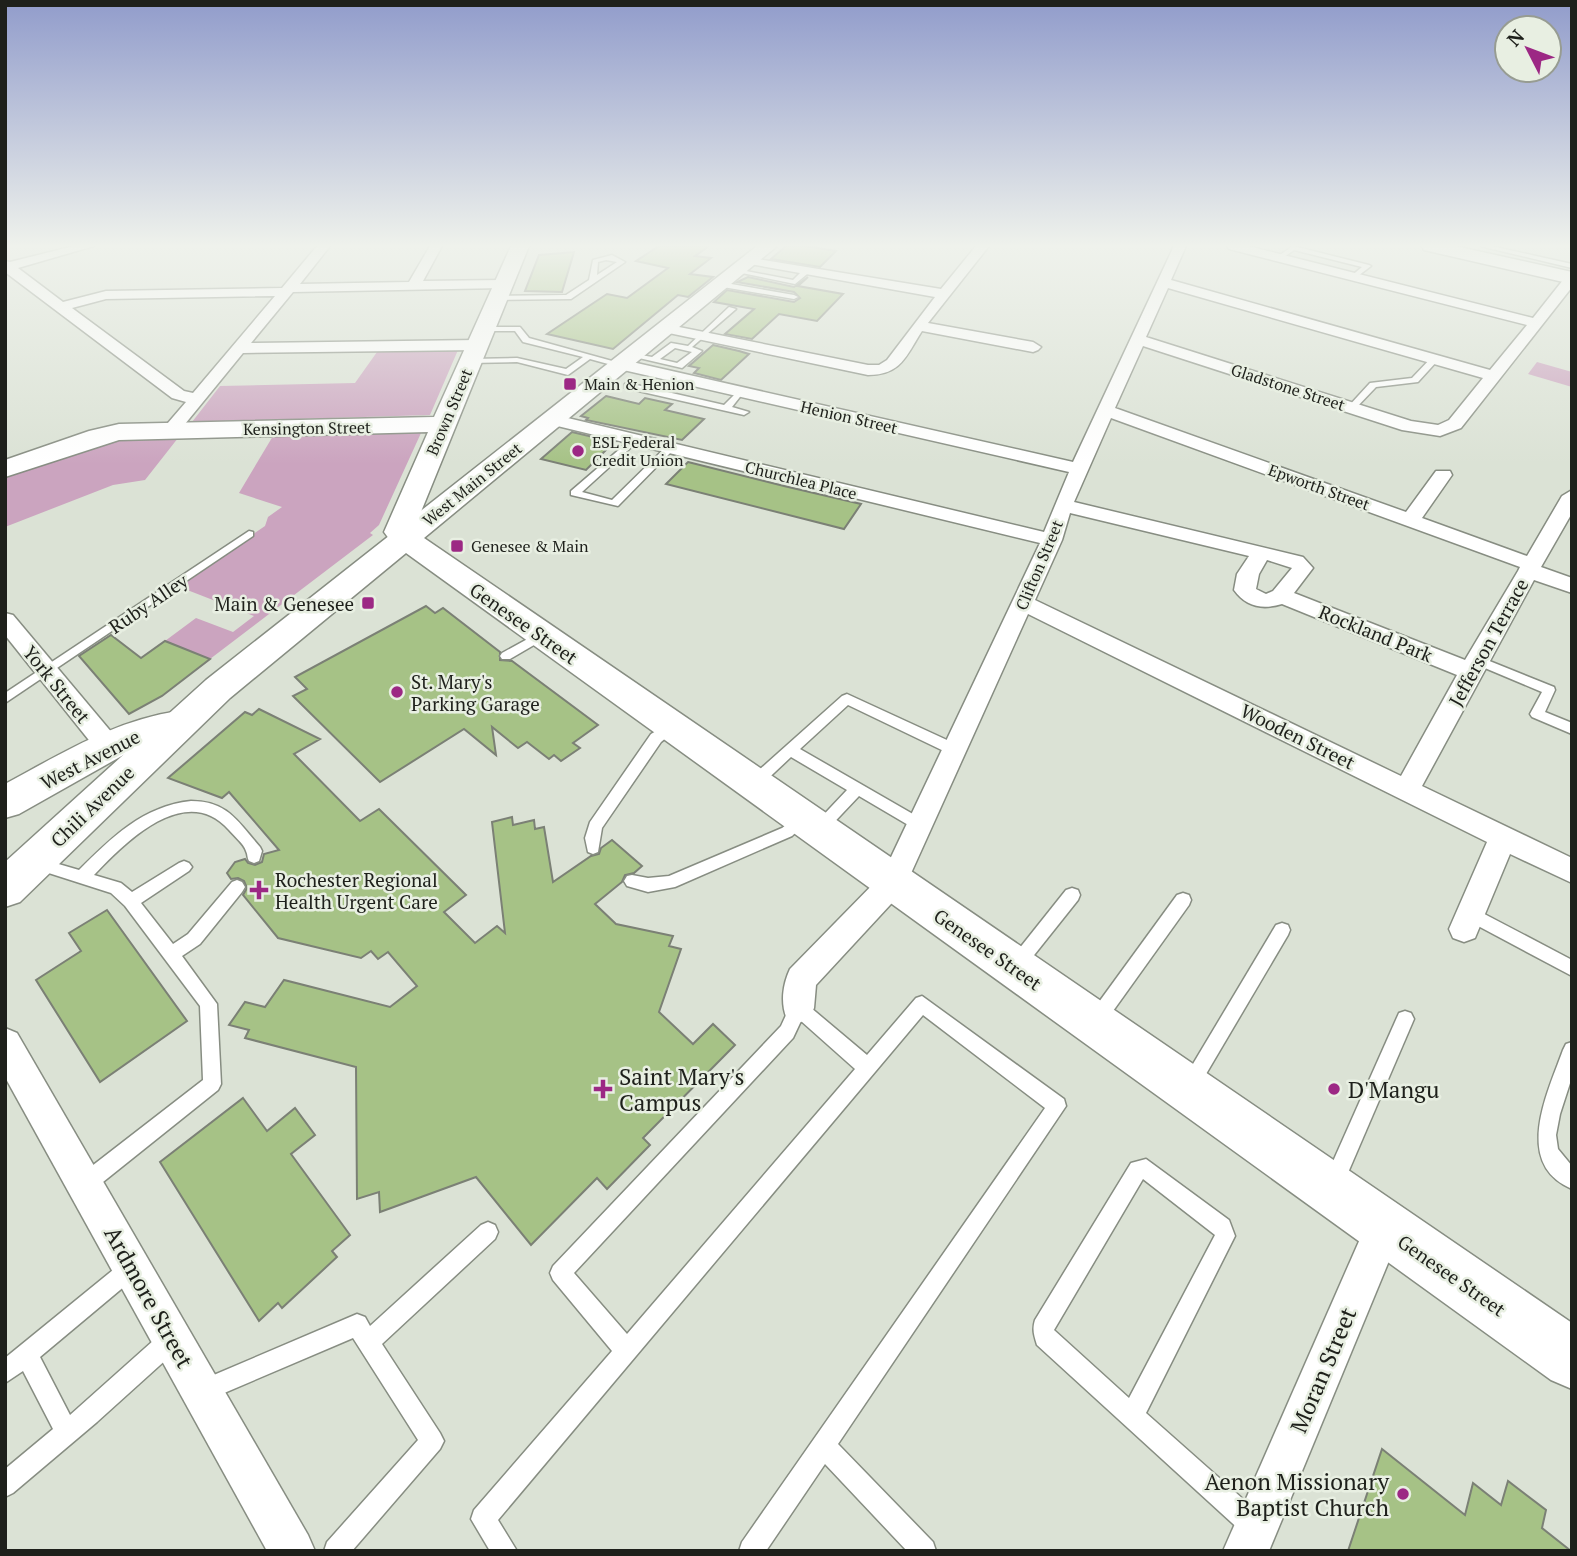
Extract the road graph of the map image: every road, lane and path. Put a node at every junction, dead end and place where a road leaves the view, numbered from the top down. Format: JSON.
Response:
{"nodes":[{"id":1,"x":76,"y":319,"type":"edge"},
{"id":2,"x":263,"y":319,"type":"edge"},
{"id":3,"x":489,"y":319,"type":"edge"},
{"id":4,"x":676,"y":319,"type":"edge"},
{"id":5,"x":721,"y":319,"type":"edge"},
{"id":6,"x":924,"y":319,"type":"edge"},
{"id":7,"x":1146,"y":319,"type":"edge"},
{"id":8,"x":1292,"y":319,"type":"edge"},
{"id":9,"x":1520,"y":319,"type":"edge"},
{"id":10,"x":1540,"y":319,"type":"edge"},
{"id":11,"x":1537,"y":323,"type":"junction"},
{"id":12,"x":918,"y":326,"type":"junction"},
{"id":13,"x":664,"y":328,"type":"junction"},
{"id":14,"x":702,"y":336,"type":"junction"},
{"id":15,"x":1137,"y":339,"type":"junction"},
{"id":16,"x":478,"y":345,"type":"junction"},
{"id":17,"x":1032,"y":346,"type":"dead end"},
{"id":18,"x":239,"y":348,"type":"junction"},
{"id":19,"x":688,"y":348,"type":"junction"},
{"id":20,"x":589,"y":356,"type":"junction"},
{"id":21,"x":1435,"y":359,"type":"junction"},
{"id":22,"x":654,"y":360,"type":"junction"},
{"id":23,"x":626,"y":368,"type":"junction"},
{"id":24,"x":1493,"y":376,"type":"junction"},
{"id":25,"x":739,"y":393,"type":"junction"},
{"id":26,"x":196,"y":399,"type":"junction"},
{"id":27,"x":726,"y":408,"type":"junction"},
{"id":28,"x":1352,"y":408,"type":"junction"},
{"id":29,"x":1107,"y":411,"type":"junction"},
{"id":30,"x":744,"y":412,"type":"dead end"},
{"id":31,"x":551,"y":419,"type":"junction"},
{"id":32,"x":444,"y":424,"type":"junction"},
{"id":33,"x":170,"y":431,"type":"junction"},
{"id":34,"x":1440,"y":431,"type":"joint"},
{"id":35,"x":635,"y":439,"type":"junction"},
{"id":36,"x":670,"y":448,"type":"junction"},
{"id":37,"x":5,"y":469,"type":"edge"},
{"id":38,"x":1080,"y":469,"type":"junction"},
{"id":39,"x":1443,"y":475,"type":"dead end"},
{"id":40,"x":1572,"y":496,"type":"edge"},
{"id":41,"x":1063,"y":505,"type":"junction"},
{"id":42,"x":1410,"y":520,"type":"junction"},
{"id":43,"x":249,"y":534,"type":"dead end"},
{"id":44,"x":404,"y":538,"type":"junction"},
{"id":45,"x":1052,"y":540,"type":"junction"},
{"id":46,"x":1261,"y":553,"type":"junction"},
{"id":47,"x":1529,"y":567,"type":"junction"},
{"id":48,"x":1572,"y":586,"type":"edge"},
{"id":49,"x":1281,"y":596,"type":"junction"},
{"id":50,"x":1023,"y":603,"type":"junction"},
{"id":51,"x":5,"y":620,"type":"edge"},
{"id":52,"x":1474,"y":666,"type":"junction"},
{"id":53,"x":47,"y":671,"type":"junction"},
{"id":54,"x":5,"y":699,"type":"edge"},
{"id":55,"x":178,"y":724,"type":"junction"},
{"id":56,"x":672,"y":727,"type":"junction"},
{"id":57,"x":1572,"y":729,"type":"edge"},
{"id":58,"x":109,"y":747,"type":"junction"},
{"id":59,"x":790,"y":750,"type":"junction"},
{"id":60,"x":955,"y":750,"type":"junction"},
{"id":61,"x":753,"y":784,"type":"junction"},
{"id":62,"x":858,"y":788,"type":"junction"},
{"id":63,"x":1407,"y":789,"type":"junction"},
{"id":64,"x":5,"y":803,"type":"edge"},
{"id":65,"x":811,"y":824,"type":"junction"},
{"id":66,"x":920,"y":825,"type":"junction"},
{"id":67,"x":1503,"y":837,"type":"junction"},
{"id":68,"x":593,"y":848,"type":"dead end"},
{"id":69,"x":254,"y":857,"type":"dead end"},
{"id":70,"x":33,"y":862,"type":"junction"},
{"id":71,"x":184,"y":867,"type":"dead end"},
{"id":72,"x":1572,"y":871,"type":"edge"},
{"id":73,"x":82,"y":878,"type":"junction"},
{"id":74,"x":632,"y":881,"type":"dead end"},
{"id":75,"x":893,"y":882,"type":"junction"},
{"id":76,"x":237,"y":887,"type":"dead end"},
{"id":77,"x":5,"y":889,"type":"edge"},
{"id":78,"x":1072,"y":895,"type":"dead end"},
{"id":79,"x":1183,"y":900,"type":"dead end"},
{"id":80,"x":131,"y":901,"type":"junction"},
{"id":81,"x":1468,"y":922,"type":"joint"},
{"id":82,"x":1282,"y":930,"type":"dead end"},
{"id":83,"x":171,"y":955,"type":"junction"},
{"id":84,"x":1014,"y":968,"type":"junction"},
{"id":85,"x":1572,"y":969,"type":"edge"},
{"id":86,"x":797,"y":1009,"type":"junction"},
{"id":87,"x":1405,"y":1019,"type":"dead end"},
{"id":88,"x":1094,"y":1023,"type":"junction"},
{"id":89,"x":5,"y":1044,"type":"edge"},
{"id":90,"x":1572,"y":1050,"type":"edge"},
{"id":91,"x":866,"y":1066,"type":"junction"},
{"id":92,"x":1187,"y":1089,"type":"junction"},
{"id":93,"x":1572,"y":1179,"type":"edge"},
{"id":94,"x":86,"y":1183,"type":"junction"},
{"id":95,"x":1331,"y":1189,"type":"junction"},
{"id":96,"x":1384,"y":1227,"type":"junction"},
{"id":97,"x":488,"y":1232,"type":"dead end"},
{"id":98,"x":131,"y":1268,"type":"junction"},
{"id":99,"x":172,"y":1339,"type":"junction"},
{"id":100,"x":368,"y":1342,"type":"junction"},
{"id":101,"x":626,"y":1350,"type":"junction"},
{"id":102,"x":26,"y":1354,"type":"junction"},
{"id":103,"x":1572,"y":1359,"type":"edge"},
{"id":104,"x":5,"y":1372,"type":"edge"},
{"id":105,"x":202,"y":1392,"type":"junction"},
{"id":106,"x":1132,"y":1416,"type":"junction"},
{"id":107,"x":67,"y":1433,"type":"junction"},
{"id":108,"x":823,"y":1445,"type":"junction"},
{"id":109,"x":5,"y":1485,"type":"edge"},
{"id":110,"x":1251,"y":1539,"type":"edge"},
{"id":111,"x":292,"y":1551,"type":"edge"},
{"id":112,"x":336,"y":1551,"type":"edge"},
{"id":113,"x":505,"y":1551,"type":"edge"},
{"id":114,"x":751,"y":1551,"type":"edge"},
{"id":115,"x":924,"y":1551,"type":"edge"}],
"edges":[{"from":1,"to":26,"type":"street"},
{"from":2,"to":18,"type":"street"},
{"from":3,"to":16,"type":"main road","name":"Brown Street"},
{"from":4,"to":13,"type":"main road","name":"West Main Street"},
{"from":5,"to":14,"type":"lane"},
{"from":6,"to":12,"type":"street"},
{"from":7,"to":15,"type":"street","name":"Clifton Street"},
{"from":8,"to":21,"type":"street"},
{"from":9,"to":11,"type":"street"},
{"from":10,"to":11,"type":"street"},
{"from":11,"to":24,"type":"street"},
{"from":12,"to":14,"type":"street"},
{"from":12,"to":17,"type":"street"},
{"from":13,"to":14,"type":"street"},
{"from":13,"to":23,"type":"main road","name":"West Main Street"},
{"from":14,"to":19,"type":"lane"},
{"from":15,"to":28,"type":"street","name":"Gladstone Street"},
{"from":15,"to":29,"type":"street","name":"Clifton Street"},
{"from":16,"to":18,"type":"street"},
{"from":16,"to":20,"type":"lane"},
{"from":16,"to":20,"type":"lane"},
{"from":16,"to":32,"type":"main road","name":"Brown Street"},
{"from":18,"to":26,"type":"street"},
{"from":19,"to":22,"type":"lane"},
{"from":19,"to":22,"type":"lane"},
{"from":20,"to":23,"type":"lane"},
{"from":21,"to":24,"type":"street"},
{"from":21,"to":28,"type":"lane"},
{"from":22,"to":23,"type":"lane"},
{"from":23,"to":25,"type":"street","name":"Henion Street"},
{"from":23,"to":27,"type":"lane"},
{"from":23,"to":31,"type":"main road","name":"West Main Street"},
{"from":24,"to":34,"type":"street"},
{"from":25,"to":27,"type":"lane"},
{"from":25,"to":38,"type":"street","name":"Henion Street"},
{"from":26,"to":33,"type":"street"},
{"from":27,"to":30,"type":"lane"},
{"from":28,"to":34,"type":"street","name":"Gladstone Street"},
{"from":29,"to":38,"type":"street","name":"Clifton Street"},
{"from":29,"to":42,"type":"street","name":"Epworth Street"},
{"from":31,"to":35,"type":"street","name":"Churchlea Place"},
{"from":31,"to":44,"type":"main road","name":"West Main Street"},
{"from":32,"to":33,"type":"main road","name":"Kensington Street"},
{"from":32,"to":44,"type":"main road","name":"Brown Street"},
{"from":33,"to":37,"type":"main road","name":"Kensington Street"},
{"from":35,"to":36,"type":"street","name":"Churchlea Place"},
{"from":35,"to":36,"type":"lane"},
{"from":36,"to":45,"type":"street","name":"Churchlea Place"},
{"from":38,"to":41,"type":"street","name":"Clifton Street"},
{"from":39,"to":42,"type":"street"},
{"from":40,"to":47,"type":"street","name":"Jefferson Terrace"},
{"from":41,"to":45,"type":"street","name":"Clifton Street"},
{"from":41,"to":46,"type":"street"},
{"from":42,"to":47,"type":"street","name":"Epworth Street"},
{"from":43,"to":53,"type":"lane","name":"Ruby Alley"},
{"from":44,"to":55,"type":"main road","name":"West Main Street"},
{"from":44,"to":56,"type":"main road","name":"Genesee Street"},
{"from":45,"to":50,"type":"street","name":"Clifton Street"},
{"from":46,"to":49,"type":"street","name":"Rockland Park"},
{"from":46,"to":49,"type":"street"},
{"from":47,"to":48,"type":"street","name":"Epworth Street"},
{"from":47,"to":52,"type":"street","name":"Jefferson Terrace"},
{"from":49,"to":52,"type":"street","name":"Rockland Park"},
{"from":50,"to":60,"type":"street","name":"Clifton Street"},
{"from":50,"to":63,"type":"street","name":"Wooden Street"},
{"from":51,"to":53,"type":"street","name":"York Street"},
{"from":52,"to":57,"type":"lane"},
{"from":52,"to":63,"type":"street","name":"Jefferson Terrace"},
{"from":53,"to":54,"type":"lane","name":"Ruby Alley"},
{"from":53,"to":58,"type":"street","name":"York Street"},
{"from":55,"to":58,"type":"main road","name":"West Avenue"},
{"from":55,"to":70,"type":"main road","name":"Chili Avenue"},
{"from":56,"to":61,"type":"main road","name":"Genesee Street"},
{"from":56,"to":68,"type":"lane"},
{"from":58,"to":64,"type":"main road","name":"West Avenue"},
{"from":59,"to":60,"type":"lane"},
{"from":59,"to":61,"type":"lane"},
{"from":59,"to":62,"type":"lane"},
{"from":60,"to":66,"type":"street","name":"Clifton Street"},
{"from":61,"to":65,"type":"main road","name":"Genesee Street"},
{"from":62,"to":65,"type":"lane"},
{"from":62,"to":66,"type":"lane"},
{"from":63,"to":67,"type":"street","name":"Wooden Street"},
{"from":65,"to":74,"type":"lane"},
{"from":65,"to":75,"type":"main road","name":"Genesee Street"},
{"from":66,"to":75,"type":"street","name":"Clifton Street"},
{"from":67,"to":72,"type":"street","name":"Wooden Street"},
{"from":67,"to":81,"type":"street"},
{"from":69,"to":73,"type":"lane"},
{"from":70,"to":73,"type":"lane"},
{"from":70,"to":77,"type":"main road","name":"Chili Avenue"},
{"from":71,"to":80,"type":"lane"},
{"from":73,"to":80,"type":"lane"},
{"from":75,"to":84,"type":"main road","name":"Genesee Street"},
{"from":75,"to":86,"type":"street","name":"Clifton Street"},
{"from":76,"to":83,"type":"lane"},
{"from":78,"to":84,"type":"lane"},
{"from":79,"to":88,"type":"lane"},
{"from":80,"to":83,"type":"lane"},
{"from":81,"to":85,"type":"lane"},
{"from":82,"to":92,"type":"lane"},
{"from":83,"to":94,"type":"lane"},
{"from":84,"to":88,"type":"main road","name":"Genesee Street"},
{"from":86,"to":91,"type":"lane"},
{"from":86,"to":101,"type":"lane"},
{"from":87,"to":95,"type":"lane"},
{"from":88,"to":92,"type":"main road","name":"Genesee Street"},
{"from":89,"to":94,"type":"street","name":"Ardmore Street"},
{"from":90,"to":93,"type":"lane"},
{"from":91,"to":101,"type":"lane"},
{"from":91,"to":108,"type":"lane"},
{"from":92,"to":95,"type":"main road","name":"Genesee Street"},
{"from":94,"to":98,"type":"street","name":"Ardmore Street"},
{"from":95,"to":96,"type":"main road","name":"Genesee Street"},
{"from":96,"to":103,"type":"main road","name":"Genesee Street"},
{"from":96,"to":110,"type":"street","name":"Moran Street"},
{"from":97,"to":100,"type":"lane"},
{"from":98,"to":99,"type":"street","name":"Ardmore Street"},
{"from":98,"to":102,"type":"lane"},
{"from":99,"to":105,"type":"street","name":"Ardmore Street"},
{"from":99,"to":107,"type":"lane"},
{"from":100,"to":105,"type":"lane"},
{"from":100,"to":112,"type":"lane"},
{"from":101,"to":113,"type":"lane"},
{"from":102,"to":104,"type":"lane"},
{"from":102,"to":107,"type":"lane"},
{"from":105,"to":111,"type":"street","name":"Ardmore Street"},
{"from":106,"to":106,"type":"lane"},
{"from":106,"to":110,"type":"lane"},
{"from":107,"to":109,"type":"lane"},
{"from":108,"to":114,"type":"lane"},
{"from":108,"to":115,"type":"lane"}]}
